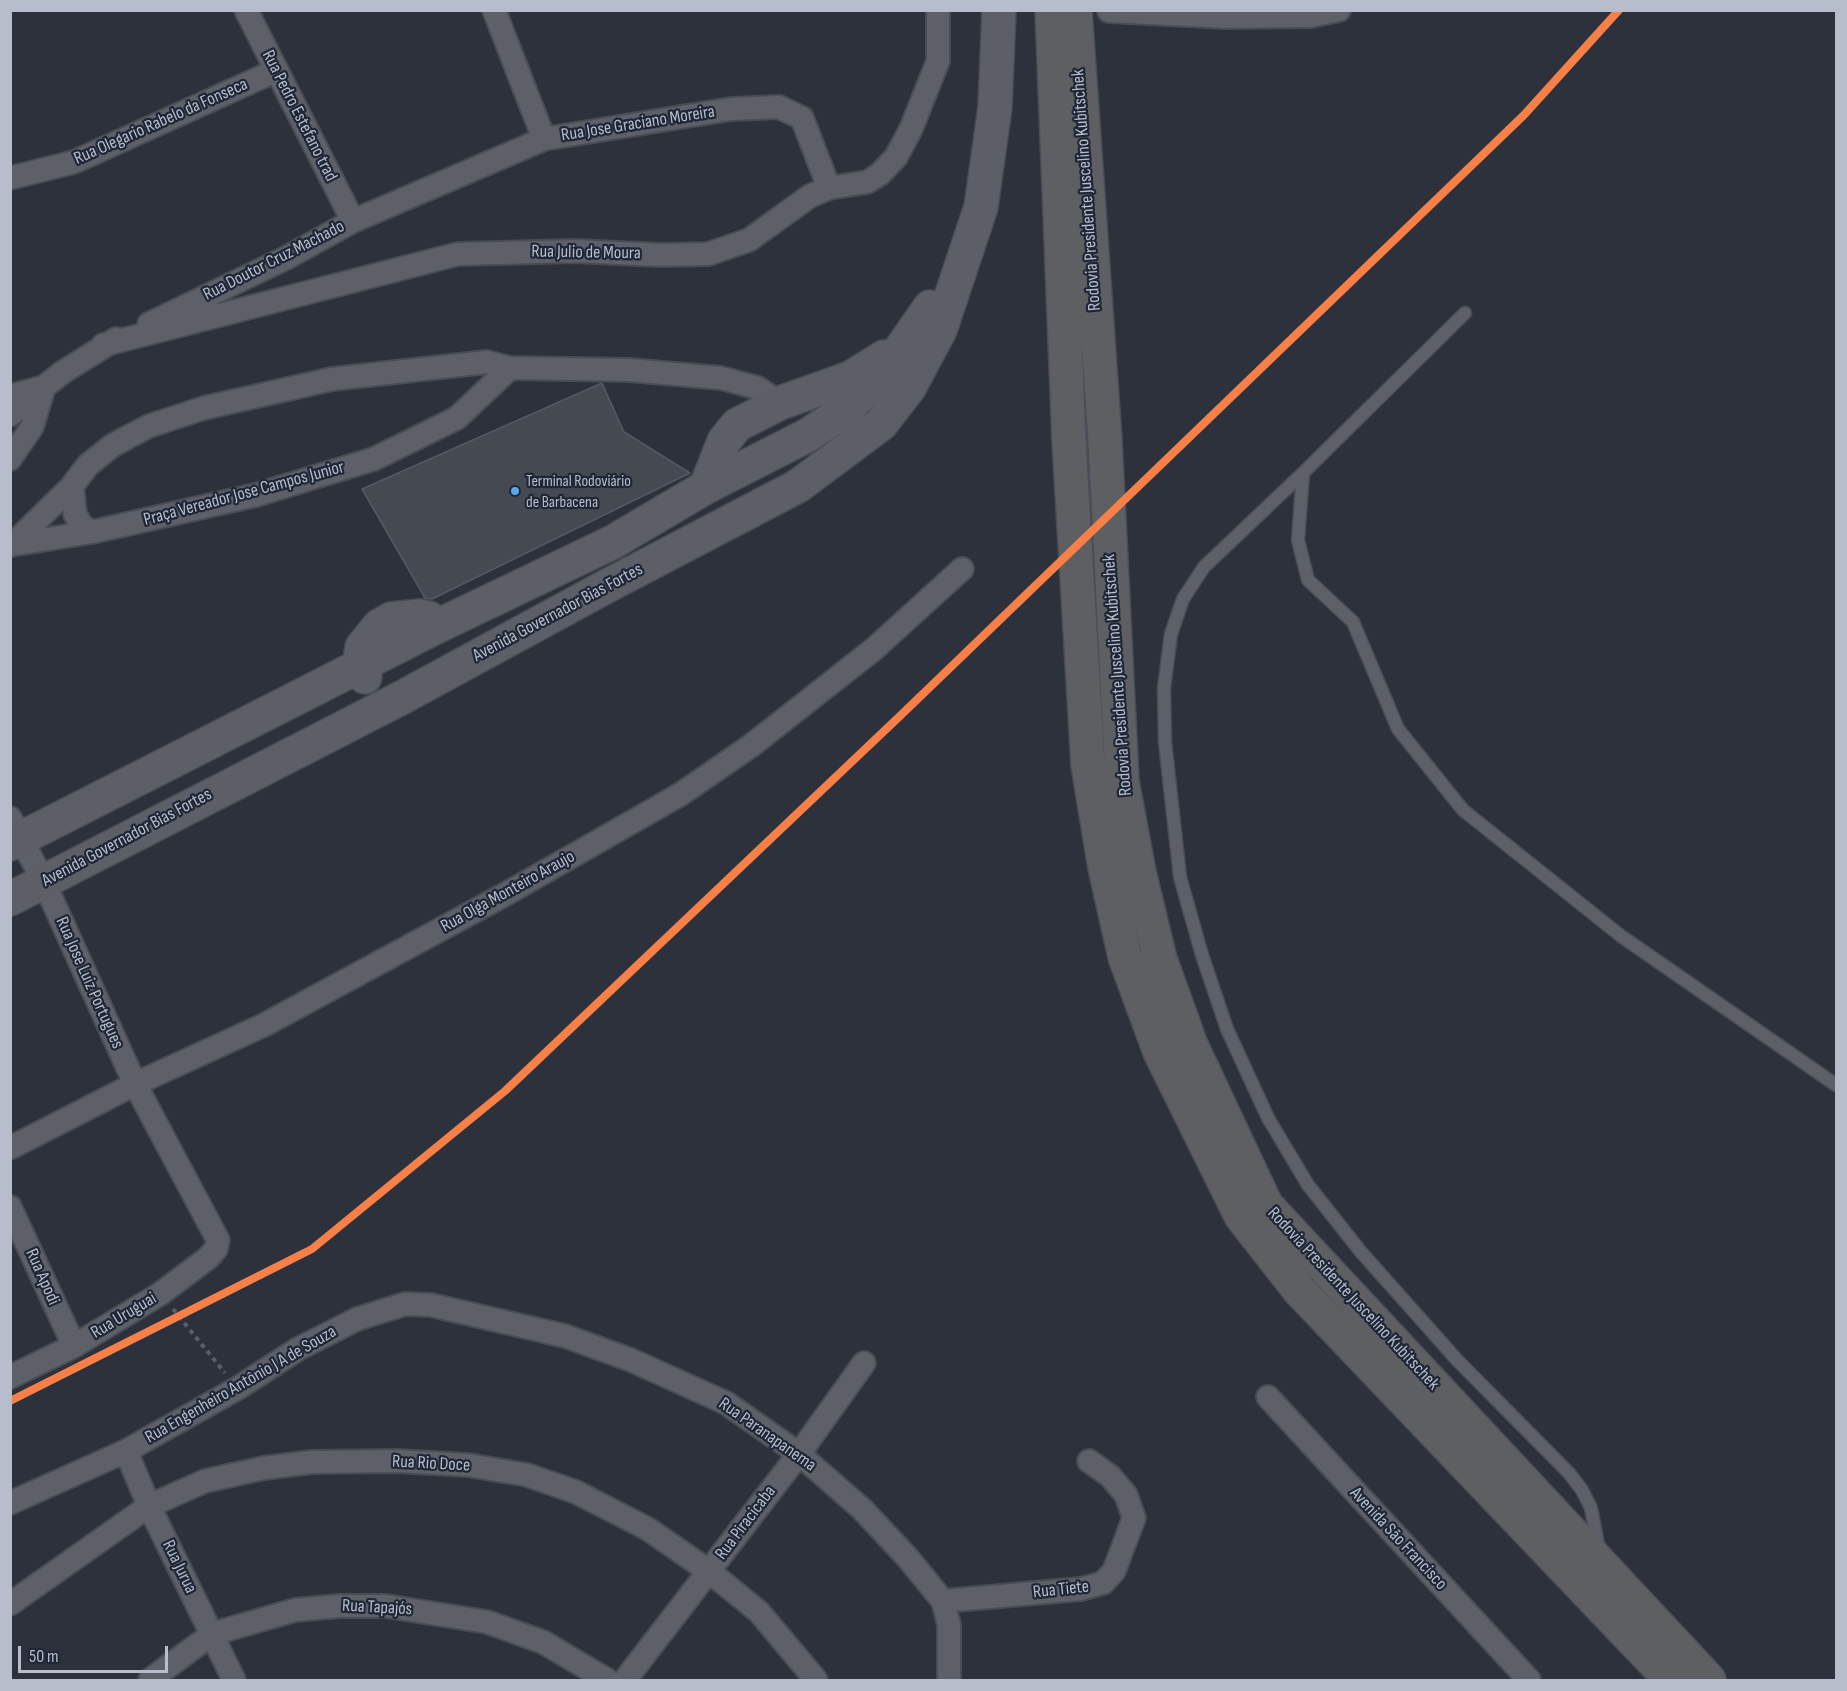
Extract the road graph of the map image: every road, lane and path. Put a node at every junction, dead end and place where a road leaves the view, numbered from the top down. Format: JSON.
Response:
{"nodes":[{"id":1,"x":246,"y":10,"type":"edge"},
{"id":2,"x":494,"y":10,"type":"edge"},
{"id":3,"x":938,"y":10,"type":"edge"},
{"id":4,"x":999,"y":10,"type":"edge"},
{"id":5,"x":1339,"y":10,"type":"edge"},
{"id":6,"x":1109,"y":11,"type":"edge"},
{"id":7,"x":1068,"y":14,"type":"edge"},
{"id":8,"x":275,"y":71,"type":"junction"},
{"id":9,"x":544,"y":139,"type":"junction"},
{"id":10,"x":10,"y":178,"type":"edge"},
{"id":11,"x":829,"y":188,"type":"junction"},
{"id":12,"x":981,"y":207,"type":"junction"},
{"id":13,"x":353,"y":221,"type":"junction"},
{"id":14,"x":1466,"y":313,"type":"dead end"},
{"id":15,"x":906,"y":344,"type":"junction"},
{"id":16,"x":104,"y":345,"type":"junction"},
{"id":17,"x":510,"y":368,"type":"junction"},
{"id":18,"x":44,"y":387,"type":"junction"},
{"id":19,"x":10,"y":396,"type":"edge"},
{"id":20,"x":780,"y":403,"type":"junction"},
{"id":21,"x":10,"y":415,"type":"edge"},
{"id":22,"x":808,"y":435,"type":"junction"},
{"id":23,"x":10,"y":459,"type":"edge"},
{"id":24,"x":1303,"y":474,"type":"junction"},
{"id":25,"x":72,"y":486,"type":"junction"},
{"id":26,"x":798,"y":486,"type":"junction"},
{"id":27,"x":706,"y":487,"type":"junction"},
{"id":28,"x":92,"y":532,"type":"junction"},
{"id":29,"x":11,"y":545,"type":"edge"},
{"id":30,"x":962,"y":569,"type":"dead end"},
{"id":31,"x":359,"y":667,"type":"junction"},
{"id":32,"x":403,"y":697,"type":"junction"},
{"id":33,"x":14,"y":834,"type":"edge"},
{"id":34,"x":44,"y":882,"type":"junction"},
{"id":35,"x":10,"y":899,"type":"edge"},
{"id":36,"x":135,"y":1084,"type":"junction"},
{"id":37,"x":1836,"y":1085,"type":"edge"},
{"id":38,"x":10,"y":1148,"type":"edge"},
{"id":39,"x":10,"y":1207,"type":"edge"},
{"id":40,"x":218,"y":1235,"type":"joint"},
{"id":41,"x":178,"y":1302,"type":"dead end"},
{"id":42,"x":479,"y":1314,"type":"joint"},
{"id":43,"x":74,"y":1346,"type":"junction"},
{"id":44,"x":864,"y":1363,"type":"dead end"},
{"id":45,"x":10,"y":1377,"type":"edge"},
{"id":46,"x":238,"y":1388,"type":"junction"},
{"id":47,"x":1268,"y":1397,"type":"dead end"},
{"id":48,"x":126,"y":1451,"type":"junction"},
{"id":49,"x":799,"y":1454,"type":"junction"},
{"id":50,"x":1089,"y":1461,"type":"dead end"},
{"id":51,"x":10,"y":1503,"type":"edge"},
{"id":52,"x":149,"y":1506,"type":"junction"},
{"id":53,"x":1600,"y":1566,"type":"junction"},
{"id":54,"x":710,"y":1572,"type":"junction"},
{"id":55,"x":943,"y":1601,"type":"junction"},
{"id":56,"x":10,"y":1604,"type":"edge"},
{"id":57,"x":212,"y":1634,"type":"junction"},
{"id":58,"x":150,"y":1680,"type":"edge"},
{"id":59,"x":234,"y":1680,"type":"edge"},
{"id":60,"x":607,"y":1680,"type":"edge"},
{"id":61,"x":625,"y":1680,"type":"edge"},
{"id":62,"x":816,"y":1680,"type":"edge"},
{"id":63,"x":949,"y":1680,"type":"edge"},
{"id":64,"x":1529,"y":1680,"type":"edge"},
{"id":65,"x":1671,"y":1680,"type":"edge"},
{"id":66,"x":1709,"y":1680,"type":"edge"}],
"edges":[{"from":1,"to":8,"type":"street","name":"Rua Pedro Estefano trad"},
{"from":2,"to":9,"type":"street"},
{"from":3,"to":11,"type":"street","name":"Rua Julio de Moura"},
{"from":4,"to":12,"type":"main road","name":"Avenida Governador Bias Fortes"},
{"from":5,"to":6,"type":"street"},
{"from":6,"to":7,"type":"street"},
{"from":7,"to":53,"type":"highway","name":"Rodovia Presidente Juscelino Kubitschek"},
{"from":7,"to":65,"type":"highway","name":"Rodovia Presidente Juscelino Kubitschek"},
{"from":8,"to":10,"type":"street","name":"Rua Olegario Rabelo da Fonseca"},
{"from":8,"to":13,"type":"street","name":"Rua Pedro Estefano trad"},
{"from":9,"to":11,"type":"street","name":"Rua Jose Graciano Moreira"},
{"from":9,"to":13,"type":"street","name":"Rua Doutor Cruz Machado"},
{"from":11,"to":16,"type":"street","name":"Rua Julio de Moura"},
{"from":12,"to":15,"type":"main road","name":"Avenida Governador Bias Fortes"},
{"from":12,"to":26,"type":"main road","name":"Avenida Governador Bias Fortes"},
{"from":13,"to":16,"type":"street","name":"Rua Doutor Cruz Machado"},
{"from":14,"to":24,"type":"lane"},
{"from":15,"to":20,"type":"main road"},
{"from":15,"to":22,"type":"main road","name":"Avenida Governador Bias Fortes"},
{"from":16,"to":18,"type":"street","name":"Rua Doutor Cruz Machado"},
{"from":17,"to":20,"type":"street","name":"Praça Vereador Jose Campos Junior"},
{"from":17,"to":25,"type":"street","name":"Praça Vereador Jose Campos Junior"},
{"from":17,"to":28,"type":"street","name":"Praça Vereador Jose Campos Junior"},
{"from":18,"to":19,"type":"street","name":"Rua Doutor Cruz Machado"},
{"from":18,"to":21,"type":"street"},
{"from":18,"to":23,"type":"street"},
{"from":20,"to":22,"type":"main road"},
{"from":20,"to":27,"type":"main road"},
{"from":22,"to":26,"type":"main road"},
{"from":22,"to":27,"type":"main road","name":"Avenida Governador Bias Fortes"},
{"from":24,"to":37,"type":"lane"},
{"from":24,"to":53,"type":"lane"},
{"from":25,"to":28,"type":"street"},
{"from":25,"to":29,"type":"street","name":"Praça Vereador Jose Campos Junior"},
{"from":26,"to":32,"type":"main road","name":"Avenida Governador Bias Fortes"},
{"from":27,"to":31,"type":"main road","name":"Avenida Governador Bias Fortes"},
{"from":28,"to":29,"type":"street","name":"Praça Vereador Jose Campos Junior"},
{"from":30,"to":36,"type":"street","name":"Rua Olga Monteiro Araujo"},
{"from":31,"to":32,"type":"main road"},
{"from":31,"to":33,"type":"main road","name":"Avenida Governador Bias Fortes"},
{"from":32,"to":34,"type":"main road","name":"Avenida Governador Bias Fortes"},
{"from":33,"to":34,"type":"street","name":"Rua Jose Luiz Portugues"},
{"from":34,"to":35,"type":"main road","name":"Avenida Governador Bias Fortes"},
{"from":34,"to":36,"type":"street","name":"Rua Jose Luiz Portugues"},
{"from":36,"to":38,"type":"street","name":"Rua Olga Monteiro Araujo"},
{"from":36,"to":40,"type":"street","name":"Rua Jose Luiz Portugues"},
{"from":39,"to":43,"type":"street","name":"Rua Apodi"},
{"from":40,"to":43,"type":"street","name":"Rua Uruguai"},
{"from":41,"to":46,"type":"path"},
{"from":42,"to":46,"type":"street","name":"Rua Engenheiro Antônio J A de Souza"},
{"from":42,"to":49,"type":"street","name":"Rua Paranapanema"},
{"from":43,"to":45,"type":"street","name":"Rua Uruguai"},
{"from":44,"to":49,"type":"street","name":"Rua Piracicaba"},
{"from":46,"to":48,"type":"street","name":"Rua Engenheiro Antônio J A de Souza"},
{"from":47,"to":64,"type":"street","name":"Avenida São Francisco"},
{"from":48,"to":51,"type":"street","name":"Rua Engenheiro Antônio J A de Souza"},
{"from":48,"to":52,"type":"street","name":"Rua Jurua"},
{"from":49,"to":54,"type":"street","name":"Rua Piracicaba"},
{"from":49,"to":55,"type":"street","name":"Rua Paranapanema"},
{"from":50,"to":55,"type":"street","name":"Rua Tiete"},
{"from":52,"to":54,"type":"street","name":"Rua Rio Doce"},
{"from":52,"to":56,"type":"street","name":"Rua Rio Doce"},
{"from":52,"to":57,"type":"street","name":"Rua Jurua"},
{"from":53,"to":66,"type":"highway","name":"Rodovia Presidente Juscelino Kubitschek"},
{"from":54,"to":61,"type":"street","name":"Rua Piracicaba"},
{"from":54,"to":62,"type":"street","name":"Rua Rio Doce"},
{"from":55,"to":63,"type":"street"},
{"from":57,"to":58,"type":"street","name":"Rua Tapajós"},
{"from":57,"to":59,"type":"street","name":"Rua Jurua"},
{"from":57,"to":60,"type":"street","name":"Rua Tapajós"}]}
